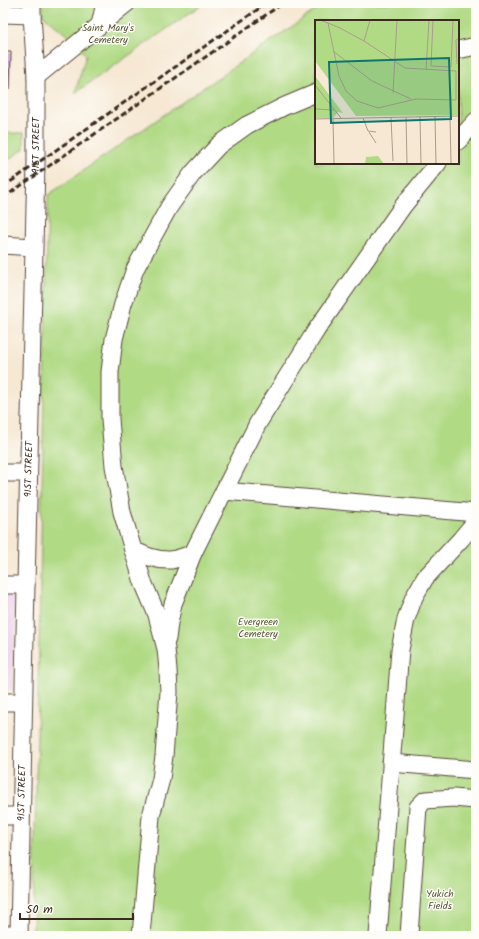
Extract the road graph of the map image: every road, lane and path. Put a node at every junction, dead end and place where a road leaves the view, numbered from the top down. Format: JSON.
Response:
{"nodes":[{"id":1,"x":105,"y":3,"type":"edge"},
{"id":2,"x":128,"y":3,"type":"edge"},
{"id":3,"x":32,"y":9,"type":"edge"},
{"id":4,"x":3,"y":14,"type":"edge"},
{"id":5,"x":100,"y":25,"type":"junction"},
{"id":6,"x":476,"y":46,"type":"edge"},
{"id":7,"x":459,"y":50,"type":"edge"},
{"id":8,"x":36,"y":77,"type":"junction"},
{"id":9,"x":315,"y":93,"type":"edge"},
{"id":10,"x":476,"y":122,"type":"edge"},
{"id":11,"x":459,"y":140,"type":"edge"},
{"id":12,"x":437,"y":164,"type":"edge"},
{"id":13,"x":3,"y":245,"type":"edge"},
{"id":14,"x":33,"y":247,"type":"junction"},
{"id":15,"x":3,"y":473,"type":"edge"},
{"id":16,"x":28,"y":473,"type":"junction"},
{"id":17,"x":224,"y":492,"type":"junction"},
{"id":18,"x":476,"y":513,"type":"edge"},
{"id":19,"x":476,"y":521,"type":"edge"},
{"id":20,"x":133,"y":550,"type":"junction"},
{"id":21,"x":193,"y":553,"type":"junction"},
{"id":22,"x":3,"y":585,"type":"edge"},
{"id":23,"x":26,"y":585,"type":"junction"},
{"id":24,"x":166,"y":650,"type":"junction"},
{"id":25,"x":3,"y":702,"type":"edge"},
{"id":26,"x":23,"y":702,"type":"junction"},
{"id":27,"x":391,"y":762,"type":"junction"},
{"id":28,"x":476,"y":770,"type":"edge"},
{"id":29,"x":476,"y":800,"type":"edge"},
{"id":30,"x":3,"y":816,"type":"edge"},
{"id":31,"x":21,"y":816,"type":"junction"},
{"id":32,"x":14,"y":934,"type":"edge"},
{"id":33,"x":141,"y":936,"type":"edge"},
{"id":34,"x":378,"y":936,"type":"edge"},
{"id":35,"x":409,"y":936,"type":"edge"}],
"edges":[{"from":1,"to":5,"type":"street"},
{"from":2,"to":5,"type":"street"},
{"from":3,"to":4,"type":"street"},
{"from":3,"to":8,"type":"street","name":"91ST STREET"},
{"from":5,"to":8,"type":"street"},
{"from":6,"to":7,"type":"street"},
{"from":8,"to":14,"type":"street","name":"91ST STREET"},
{"from":9,"to":20,"type":"street"},
{"from":10,"to":11,"type":"street"},
{"from":12,"to":17,"type":"street"},
{"from":13,"to":14,"type":"street"},
{"from":14,"to":16,"type":"street","name":"91ST STREET"},
{"from":15,"to":16,"type":"street"},
{"from":16,"to":23,"type":"street","name":"91ST STREET"},
{"from":17,"to":18,"type":"street"},
{"from":17,"to":21,"type":"street"},
{"from":19,"to":27,"type":"street"},
{"from":20,"to":21,"type":"street"},
{"from":20,"to":24,"type":"street"},
{"from":21,"to":24,"type":"street"},
{"from":22,"to":23,"type":"street"},
{"from":23,"to":26,"type":"street","name":"91ST STREET"},
{"from":24,"to":33,"type":"street"},
{"from":25,"to":26,"type":"street"},
{"from":26,"to":31,"type":"street","name":"91ST STREET"},
{"from":27,"to":28,"type":"street"},
{"from":27,"to":34,"type":"street"},
{"from":29,"to":35,"type":"street"},
{"from":30,"to":31,"type":"street"},
{"from":31,"to":32,"type":"street","name":"91ST STREET"}]}
